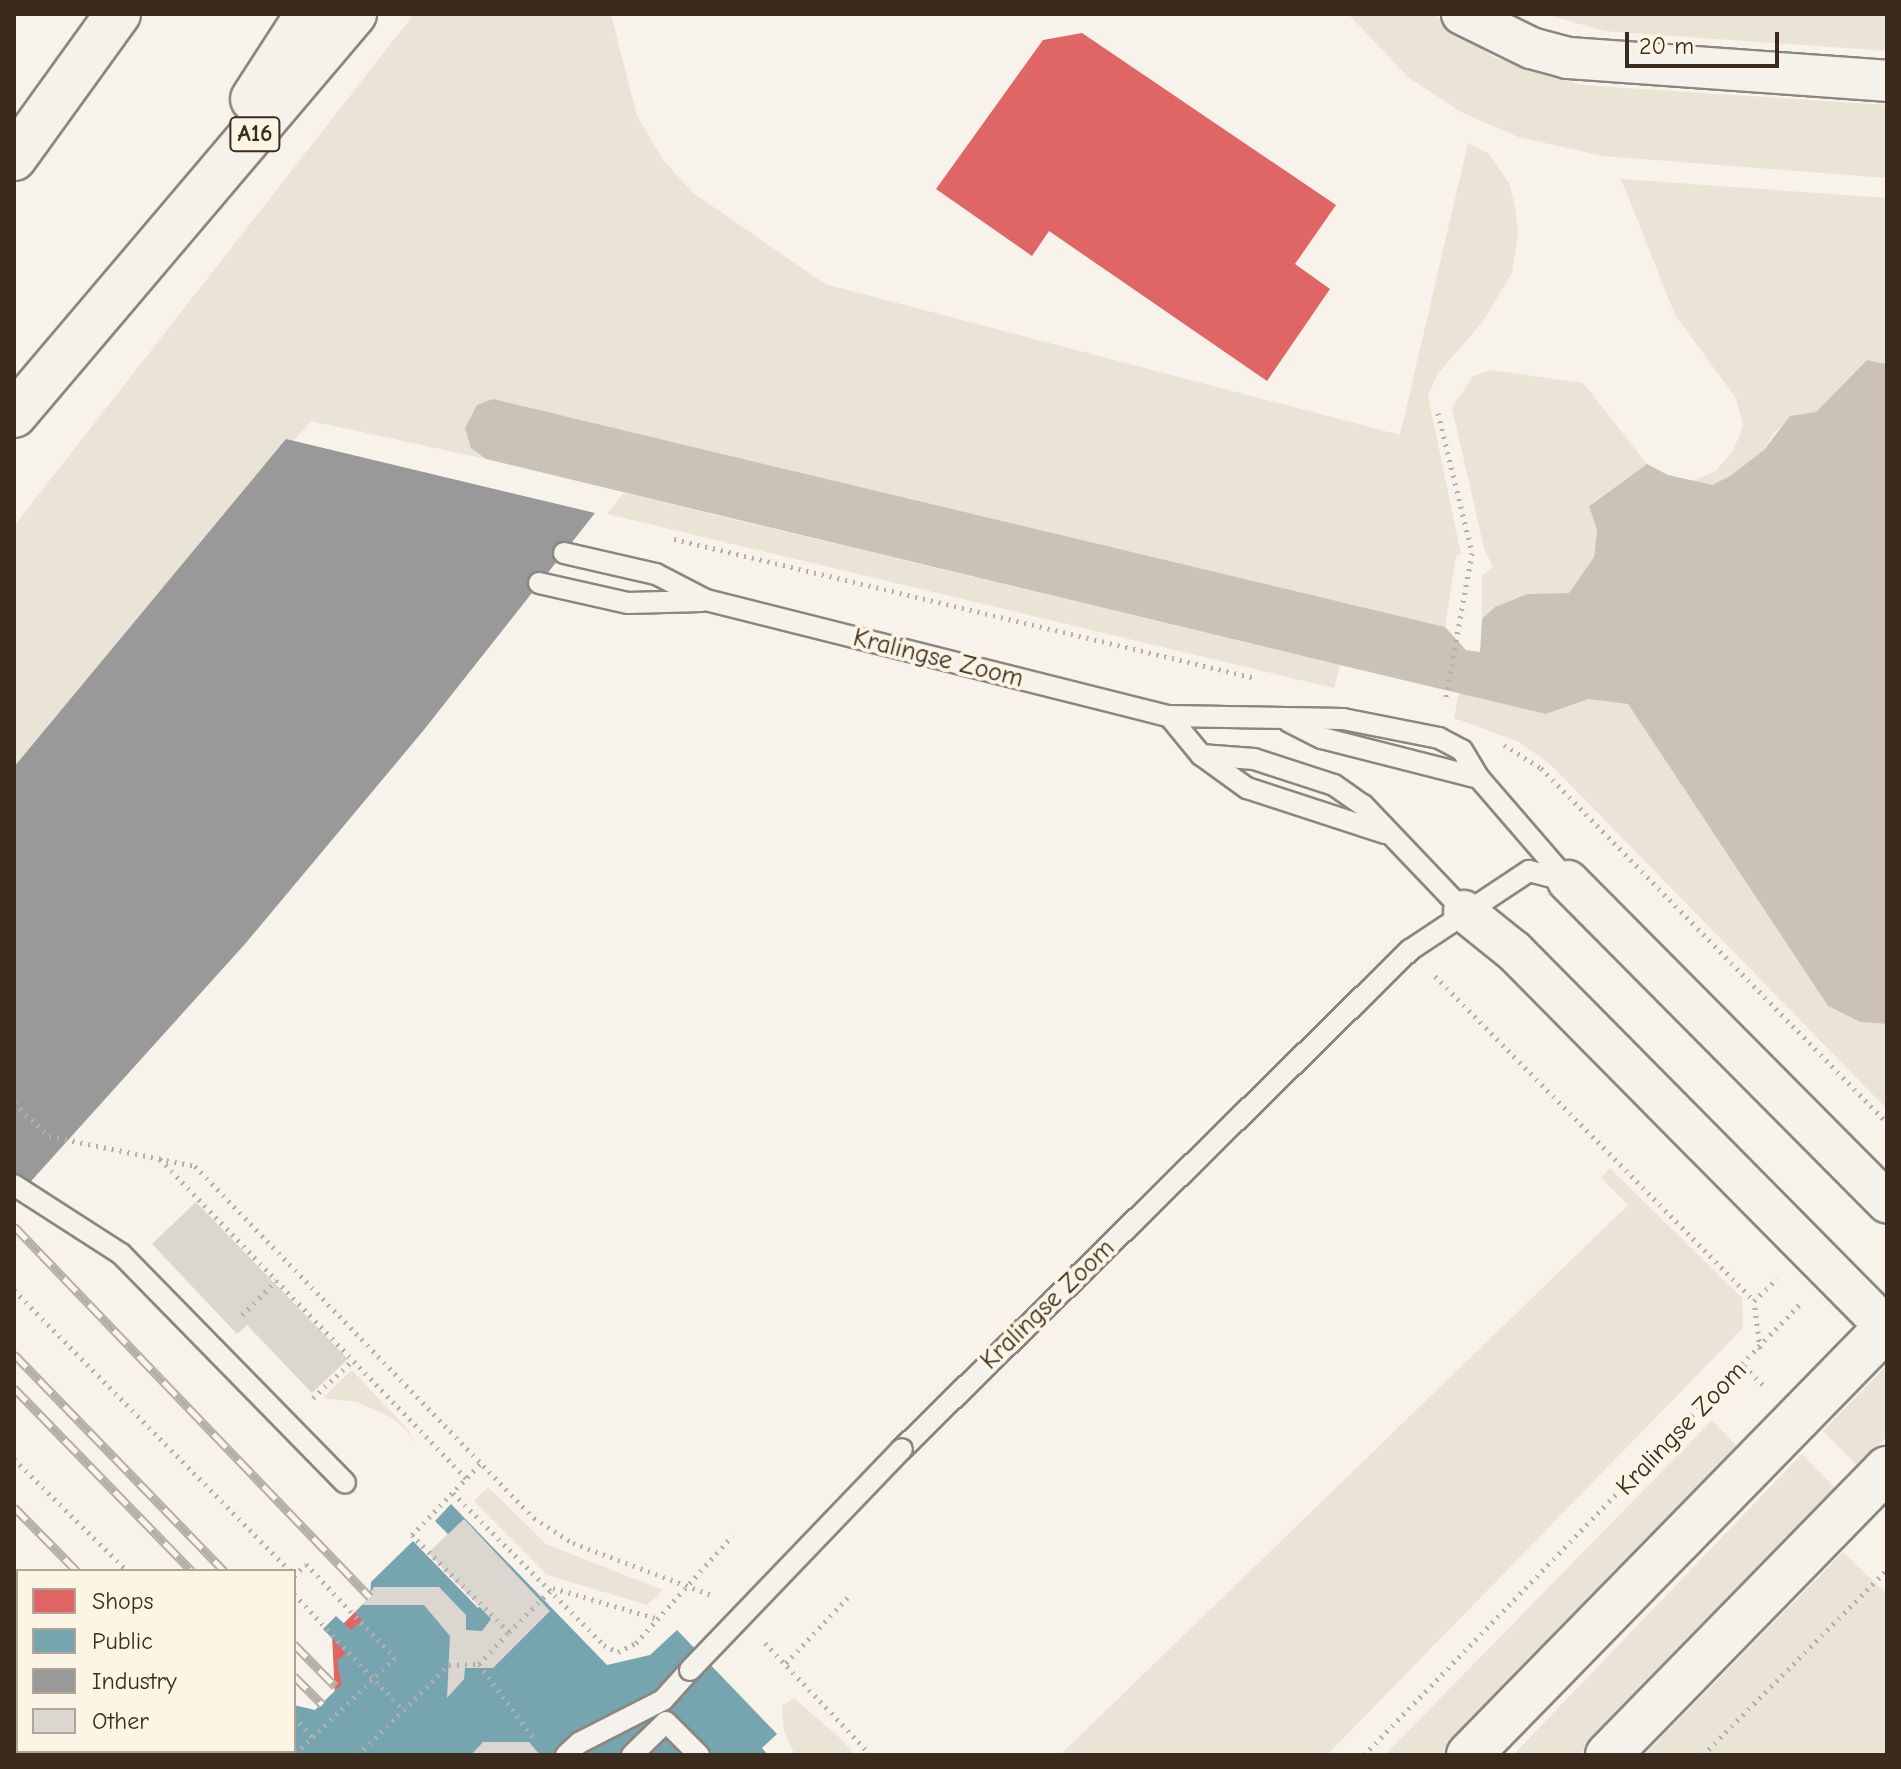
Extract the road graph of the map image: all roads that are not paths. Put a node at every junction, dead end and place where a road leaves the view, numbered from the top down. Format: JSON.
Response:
{"nodes":[{"id":1,"x":118,"y":14,"type":"edge"},
{"id":2,"x":308,"y":14,"type":"edge"},
{"id":3,"x":354,"y":14,"type":"edge"},
{"id":4,"x":1462,"y":14,"type":"edge"},
{"id":5,"x":1887,"y":81,"type":"edge"},
{"id":6,"x":14,"y":158,"type":"edge"},
{"id":7,"x":155,"y":253,"type":"junction"},
{"id":8,"x":14,"y":415,"type":"edge"},
{"id":9,"x":564,"y":553,"type":"dead end"},
{"id":10,"x":539,"y":583,"type":"dead end"},
{"id":11,"x":706,"y":600,"type":"junction"},
{"id":12,"x":1169,"y":716,"type":"junction"},
{"id":13,"x":1286,"y":720,"type":"junction"},
{"id":14,"x":1201,"y":755,"type":"junction"},
{"id":15,"x":1479,"y":778,"type":"junction"},
{"id":16,"x":1385,"y":833,"type":"junction"},
{"id":17,"x":1568,"y":881,"type":"junction"},
{"id":18,"x":1464,"y":911,"type":"junction"},
{"id":19,"x":14,"y":1185,"type":"edge"},
{"id":20,"x":1887,"y":1202,"type":"edge"},
{"id":21,"x":1887,"y":1328,"type":"edge"},
{"id":22,"x":1887,"y":1469,"type":"edge"},
{"id":23,"x":345,"y":1483,"type":"dead end"},
{"id":24,"x":663,"y":1700,"type":"junction"},
{"id":25,"x":666,"y":1722,"type":"junction"},
{"id":26,"x":566,"y":1755,"type":"edge"},
{"id":27,"x":632,"y":1755,"type":"edge"},
{"id":28,"x":699,"y":1755,"type":"edge"},
{"id":29,"x":1469,"y":1755,"type":"edge"},
{"id":30,"x":1608,"y":1755,"type":"edge"}],
"edges":[{"from":1,"to":6,"type":"main road"},
{"from":2,"to":7,"type":"main road","number":"A16"},
{"from":3,"to":7,"type":"main road","number":"A16"},
{"from":4,"to":5,"type":"street"},
{"from":7,"to":8,"type":"main road","number":"A16"},
{"from":9,"to":11,"type":"lane"},
{"from":10,"to":11,"type":"lane"},
{"from":11,"to":12,"type":"lane","name":"Kralingse Zoom"},
{"from":12,"to":13,"type":"lane","name":"Kralingse Zoom"},
{"from":12,"to":14,"type":"lane"},
{"from":13,"to":15,"type":"lane","name":"Kralingse Zoom"},
{"from":13,"to":15,"type":"lane","name":"Kralingse Zoom"},
{"from":14,"to":16,"type":"lane"},
{"from":14,"to":16,"type":"lane"},
{"from":15,"to":17,"type":"lane","name":"Kralingse Zoom"},
{"from":16,"to":18,"type":"lane"},
{"from":17,"to":18,"type":"lane","name":"Kralingse Zoom"},
{"from":17,"to":20,"type":"street","name":"Kralingse Zoom"},
{"from":18,"to":21,"type":"street"},
{"from":18,"to":24,"type":"lane","name":"Kralingse Zoom","bridge":true},
{"from":19,"to":23,"type":"lane"},
{"from":21,"to":29,"type":"main road"},
{"from":22,"to":30,"type":"main road"},
{"from":24,"to":25,"type":"lane"},
{"from":24,"to":26,"type":"lane"},
{"from":25,"to":27,"type":"lane"},
{"from":25,"to":28,"type":"lane"}]}
